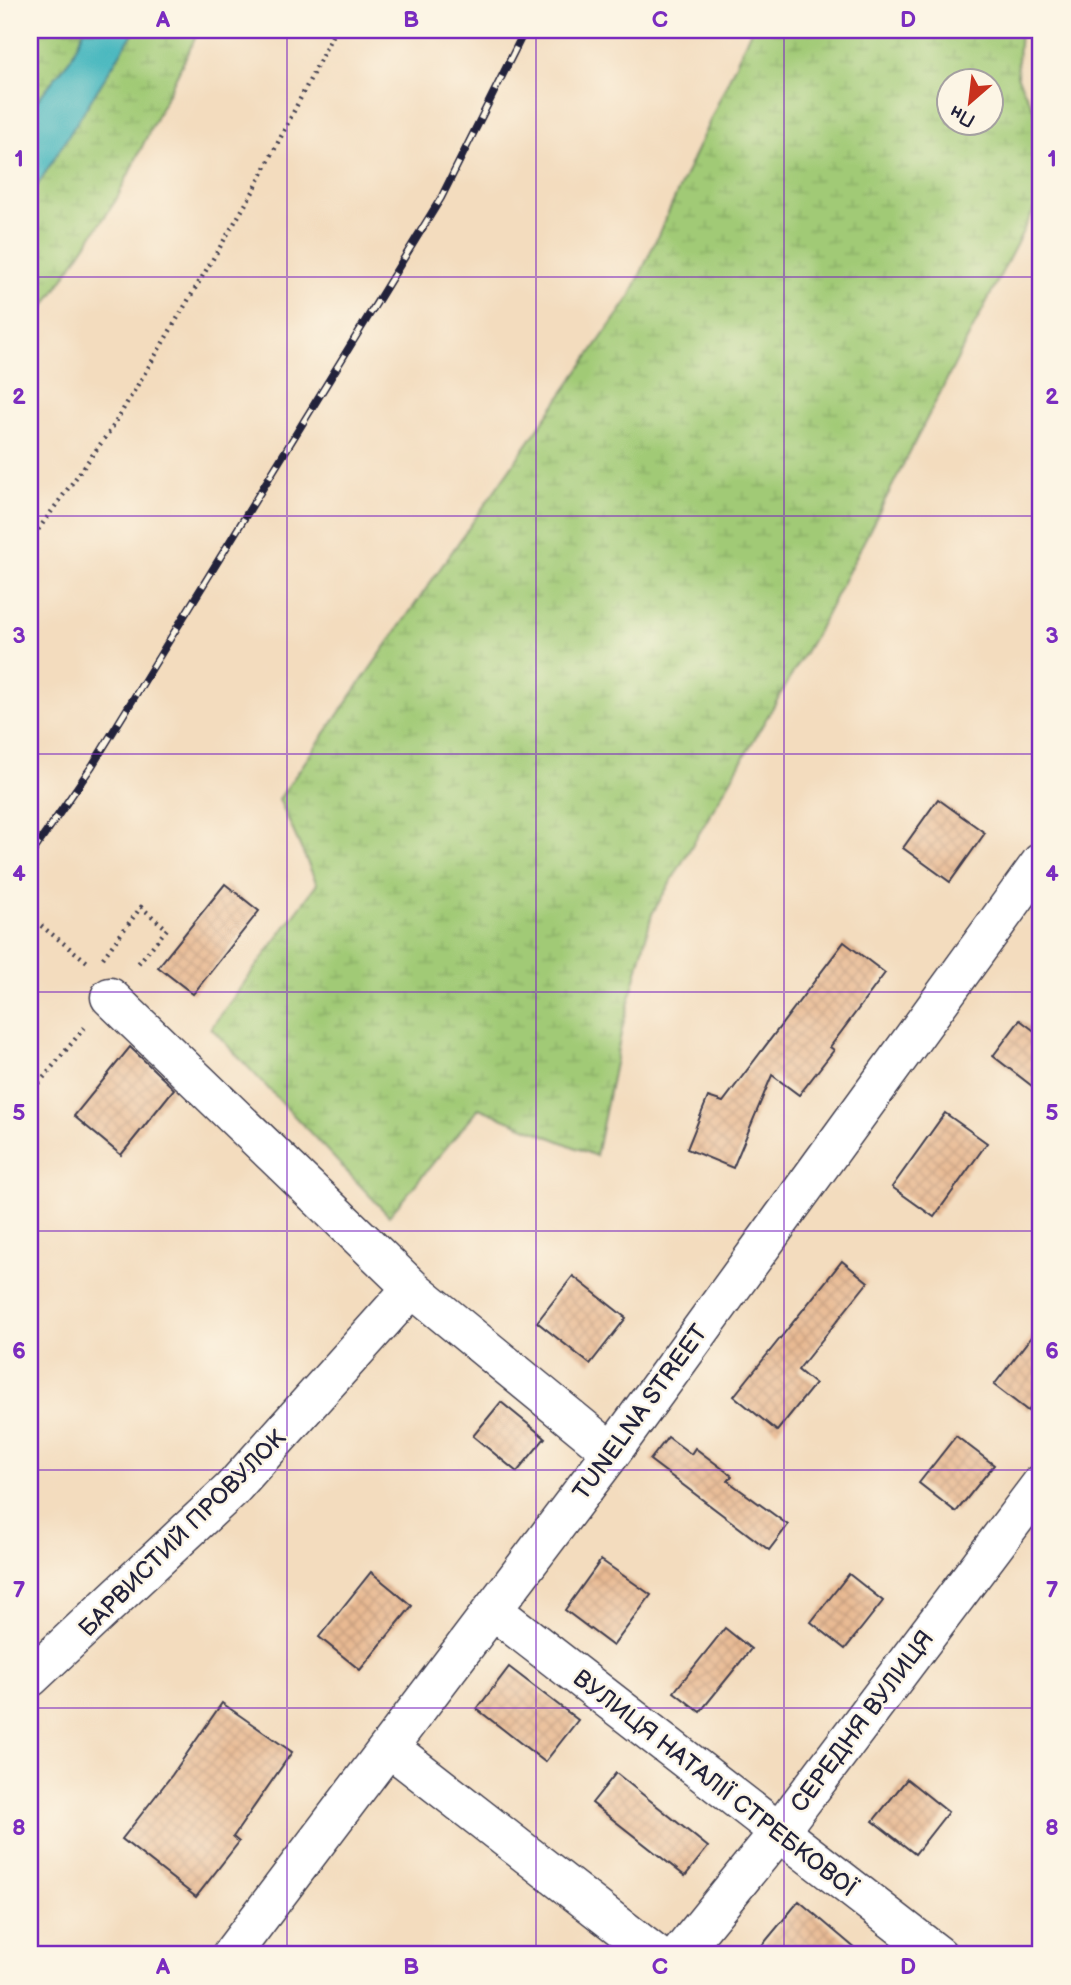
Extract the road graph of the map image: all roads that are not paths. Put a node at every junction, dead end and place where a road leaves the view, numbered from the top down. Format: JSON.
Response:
{"nodes":[{"id":1,"x":1041,"y":862,"type":"edge"},
{"id":2,"x":110,"y":997,"type":"dead end"},
{"id":3,"x":412,"y":1288,"type":"junction"},
{"id":4,"x":612,"y":1452,"type":"junction"},
{"id":5,"x":1041,"y":1483,"type":"edge"},
{"id":6,"x":494,"y":1611,"type":"junction"},
{"id":7,"x":30,"y":1678,"type":"edge"},
{"id":8,"x":390,"y":1748,"type":"junction"},
{"id":9,"x":778,"y":1833,"type":"junction"},
{"id":10,"x":231,"y":1955,"type":"edge"},
{"id":11,"x":656,"y":1955,"type":"edge"},
{"id":12,"x":679,"y":1955,"type":"edge"},
{"id":13,"x":938,"y":1955,"type":"edge"}],
"edges":[{"from":1,"to":4,"type":"street","name":"TUNELNA STREET"},
{"from":2,"to":3,"type":"street"},
{"from":3,"to":4,"type":"street"},
{"from":3,"to":7,"type":"street","name":"БАРВИСТИЙ ПРОВУЛОК"},
{"from":4,"to":6,"type":"street","name":"TUNELNA STREET"},
{"from":5,"to":9,"type":"street","name":"СЕРЕДНЯ ВУЛИЦЯ"},
{"from":6,"to":8,"type":"street","name":"TUNELNA STREET"},
{"from":6,"to":9,"type":"street","name":"ВУЛИЦЯ НАТАЛІЇ СТРЕБКОВОЇ"},
{"from":8,"to":10,"type":"street","name":"TUNELNA STREET"},
{"from":8,"to":11,"type":"street"},
{"from":9,"to":12,"type":"street","name":"СЕРЕДНЯ ВУЛИЦЯ"},
{"from":9,"to":13,"type":"street","name":"ВУЛИЦЯ НАТАЛІЇ СТРЕБКОВОЇ"}]}
